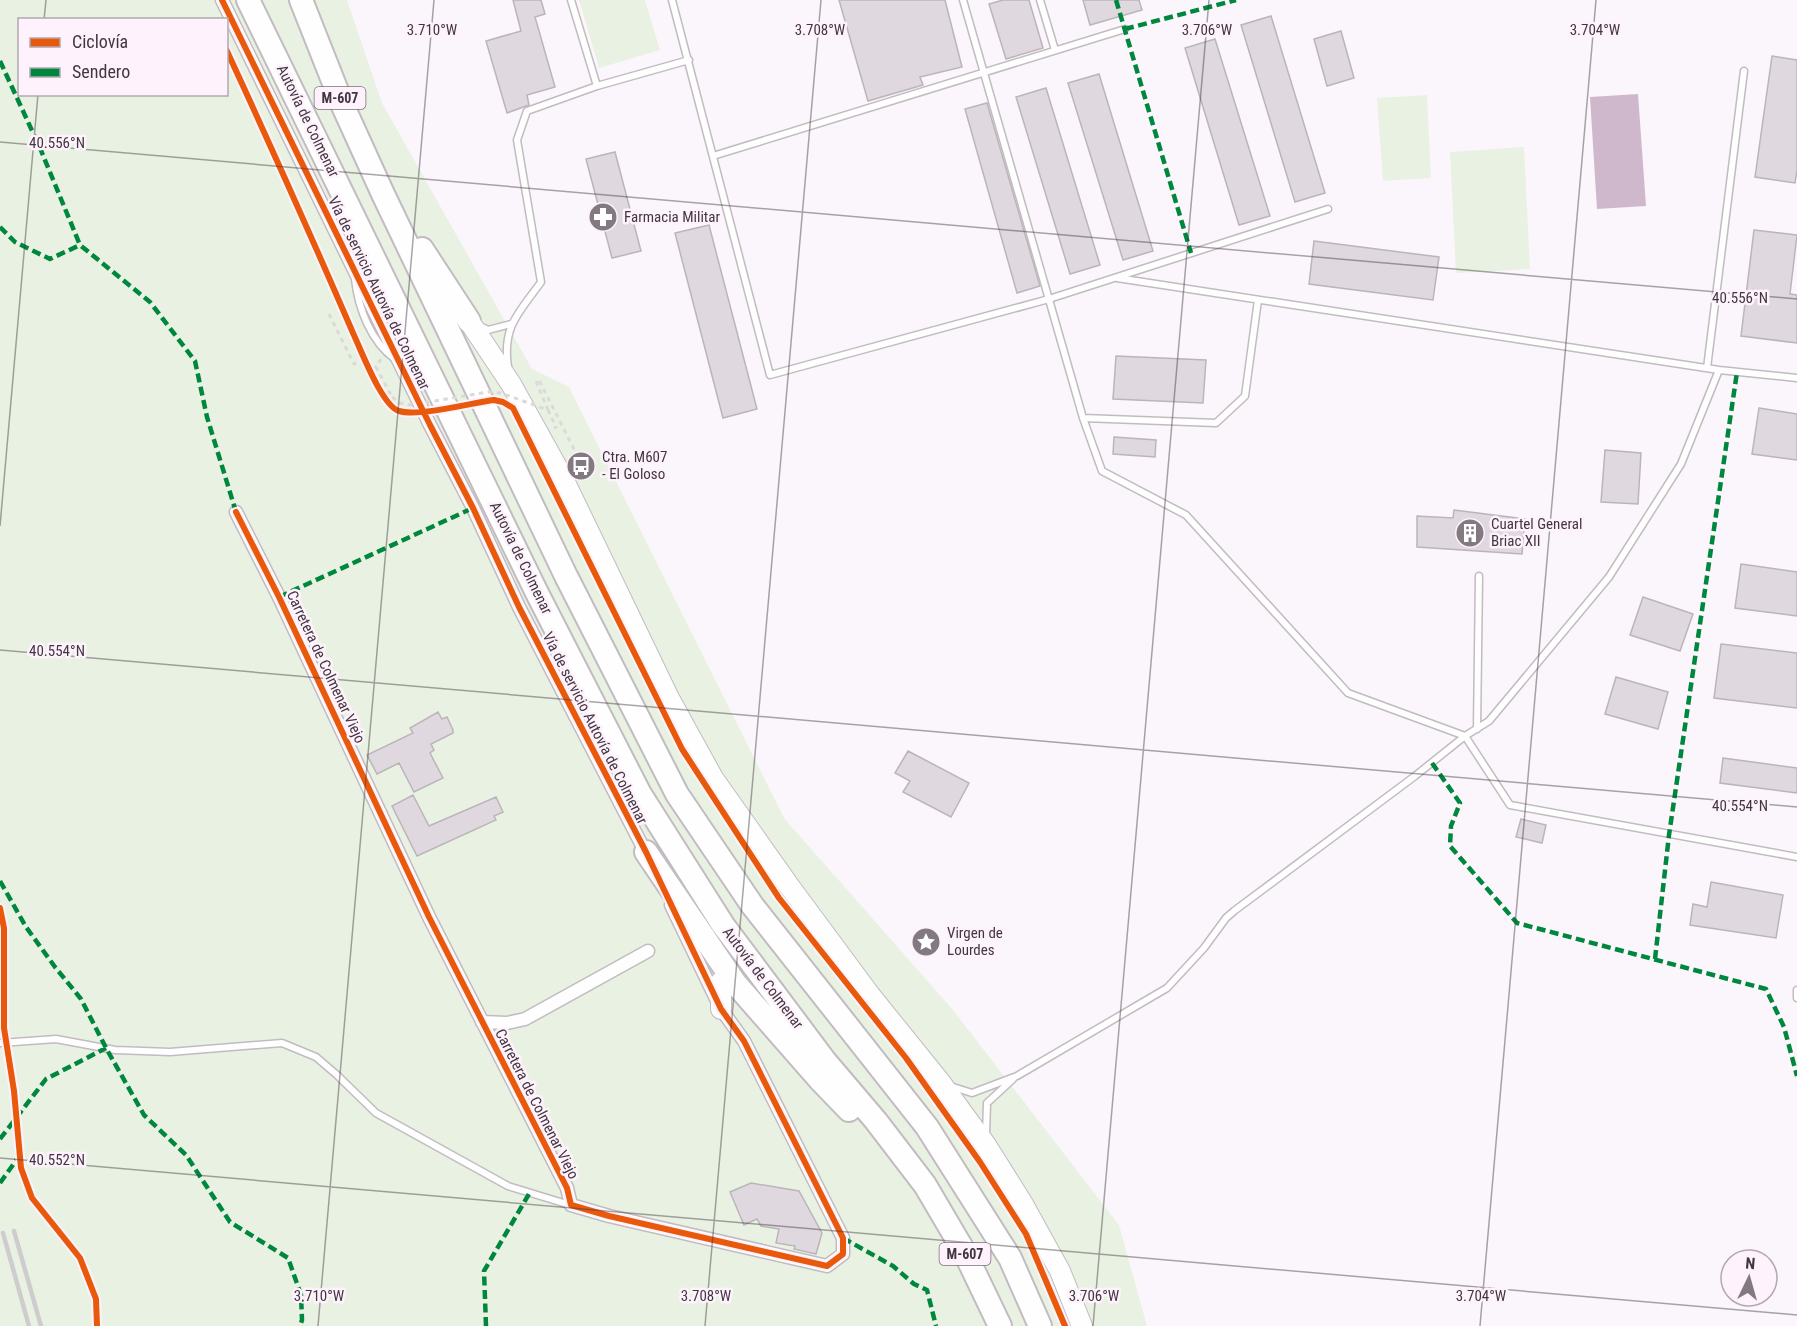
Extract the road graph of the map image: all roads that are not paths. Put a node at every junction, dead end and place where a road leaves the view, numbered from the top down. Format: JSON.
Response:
{"nodes":[{"id":1,"x":222,"y":0,"type":"edge"},
{"id":2,"x":248,"y":0,"type":"edge"},
{"id":3,"x":301,"y":0,"type":"edge"},
{"id":4,"x":571,"y":0,"type":"edge"},
{"id":5,"x":672,"y":0,"type":"edge"},
{"id":6,"x":963,"y":0,"type":"edge"},
{"id":7,"x":1040,"y":0,"type":"edge"},
{"id":8,"x":1125,"y":29,"type":"dead end"},
{"id":9,"x":1055,"y":50,"type":"junction"},
{"id":10,"x":689,"y":60,"type":"junction"},
{"id":11,"x":1743,"y":71,"type":"dead end"},
{"id":12,"x":984,"y":72,"type":"junction"},
{"id":13,"x":597,"y":86,"type":"junction"},
{"id":14,"x":713,"y":156,"type":"junction"},
{"id":15,"x":383,"y":194,"type":"junction"},
{"id":16,"x":1328,"y":208,"type":"dead end"},
{"id":17,"x":354,"y":270,"type":"junction"},
{"id":18,"x":1114,"y":278,"type":"junction"},
{"id":19,"x":1049,"y":299,"type":"junction"},
{"id":20,"x":1258,"y":300,"type":"junction"},
{"id":21,"x":469,"y":321,"type":"junction"},
{"id":22,"x":511,"y":324,"type":"junction"},
{"id":23,"x":399,"y":362,"type":"junction"},
{"id":24,"x":1707,"y":368,"type":"junction"},
{"id":25,"x":1719,"y":370,"type":"junction"},
{"id":26,"x":1797,"y":378,"type":"edge"},
{"id":27,"x":511,"y":384,"type":"junction"},
{"id":28,"x":1083,"y":418,"type":"junction"},
{"id":29,"x":236,"y":512,"type":"dead end"},
{"id":30,"x":1479,"y":576,"type":"dead end"},
{"id":31,"x":1477,"y":729,"type":"junction"},
{"id":32,"x":1465,"y":736,"type":"junction"},
{"id":33,"x":646,"y":852,"type":"junction"},
{"id":34,"x":1797,"y":857,"type":"edge"},
{"id":35,"x":648,"y":951,"type":"dead end"},
{"id":36,"x":735,"y":982,"type":"junction"},
{"id":37,"x":1797,"y":990,"type":"edge"},
{"id":38,"x":1797,"y":998,"type":"edge"},
{"id":39,"x":721,"y":1010,"type":"junction"},
{"id":40,"x":482,"y":1022,"type":"junction"},
{"id":41,"x":0,"y":1043,"type":"edge"},
{"id":42,"x":1017,"y":1076,"type":"junction"},
{"id":43,"x":941,"y":1083,"type":"junction"},
{"id":44,"x":986,"y":1145,"type":"junction"},
{"id":45,"x":925,"y":1185,"type":"junction"},
{"id":46,"x":570,"y":1205,"type":"junction"},
{"id":47,"x":1000,"y":1326,"type":"edge"},
{"id":48,"x":1040,"y":1326,"type":"edge"},
{"id":49,"x":1083,"y":1326,"type":"edge"}],
"edges":[{"from":1,"to":17,"type":"street","name":"Vía de servicio Autovía de Colmenar"},
{"from":2,"to":45,"type":"highway","name":"Autovía de Colmenar","number":"M-607"},
{"from":3,"to":15,"type":"highway","number":"M-607"},
{"from":4,"to":13,"type":"lane"},
{"from":5,"to":10,"type":"lane"},
{"from":6,"to":12,"type":"lane"},
{"from":7,"to":9,"type":"lane"},
{"from":8,"to":9,"type":"lane"},
{"from":9,"to":12,"type":"lane"},
{"from":10,"to":13,"type":"lane"},
{"from":10,"to":14,"type":"lane"},
{"from":11,"to":24,"type":"lane"},
{"from":12,"to":14,"type":"lane"},
{"from":12,"to":19,"type":"lane"},
{"from":13,"to":22,"type":"lane"},
{"from":14,"to":19,"type":"lane"},
{"from":15,"to":21,"type":"highway"},
{"from":15,"to":48,"type":"highway","number":"M-607"},
{"from":16,"to":18,"type":"lane"},
{"from":17,"to":23,"type":"street","name":"Vía de servicio Autovía de Colmenar"},
{"from":17,"to":23,"type":"lane"},
{"from":18,"to":19,"type":"lane"},
{"from":18,"to":20,"type":"lane"},
{"from":19,"to":28,"type":"lane"},
{"from":20,"to":24,"type":"lane"},
{"from":20,"to":28,"type":"lane"},
{"from":21,"to":22,"type":"lane"},
{"from":21,"to":27,"type":"highway"},
{"from":22,"to":27,"type":"lane"},
{"from":23,"to":33,"type":"street","name":"Vía de servicio Autovía de Colmenar"},
{"from":24,"to":25,"type":"lane"},
{"from":25,"to":26,"type":"lane"},
{"from":25,"to":31,"type":"lane"},
{"from":27,"to":43,"type":"highway"},
{"from":28,"to":32,"type":"lane"},
{"from":29,"to":40,"type":"street","name":"Carretera de Colmenar Viejo"},
{"from":30,"to":31,"type":"lane"},
{"from":31,"to":32,"type":"lane"},
{"from":32,"to":34,"type":"lane"},
{"from":32,"to":42,"type":"lane"},
{"from":33,"to":36,"type":"highway"},
{"from":33,"to":39,"type":"street","name":"Vía de servicio Autovía de Colmenar"},
{"from":35,"to":40,"type":"street"},
{"from":36,"to":39,"type":"highway"},
{"from":36,"to":45,"type":"highway"},
{"from":37,"to":38,"type":"lane"},
{"from":39,"to":46,"type":"street"},
{"from":40,"to":46,"type":"street","name":"Carretera de Colmenar Viejo"},
{"from":41,"to":46,"type":"lane"},
{"from":42,"to":43,"type":"lane"},
{"from":42,"to":44,"type":"lane"},
{"from":43,"to":44,"type":"highway"},
{"from":44,"to":49,"type":"highway"},
{"from":45,"to":47,"type":"highway","name":"Autovía de Colmenar","number":"M-607"}]}
